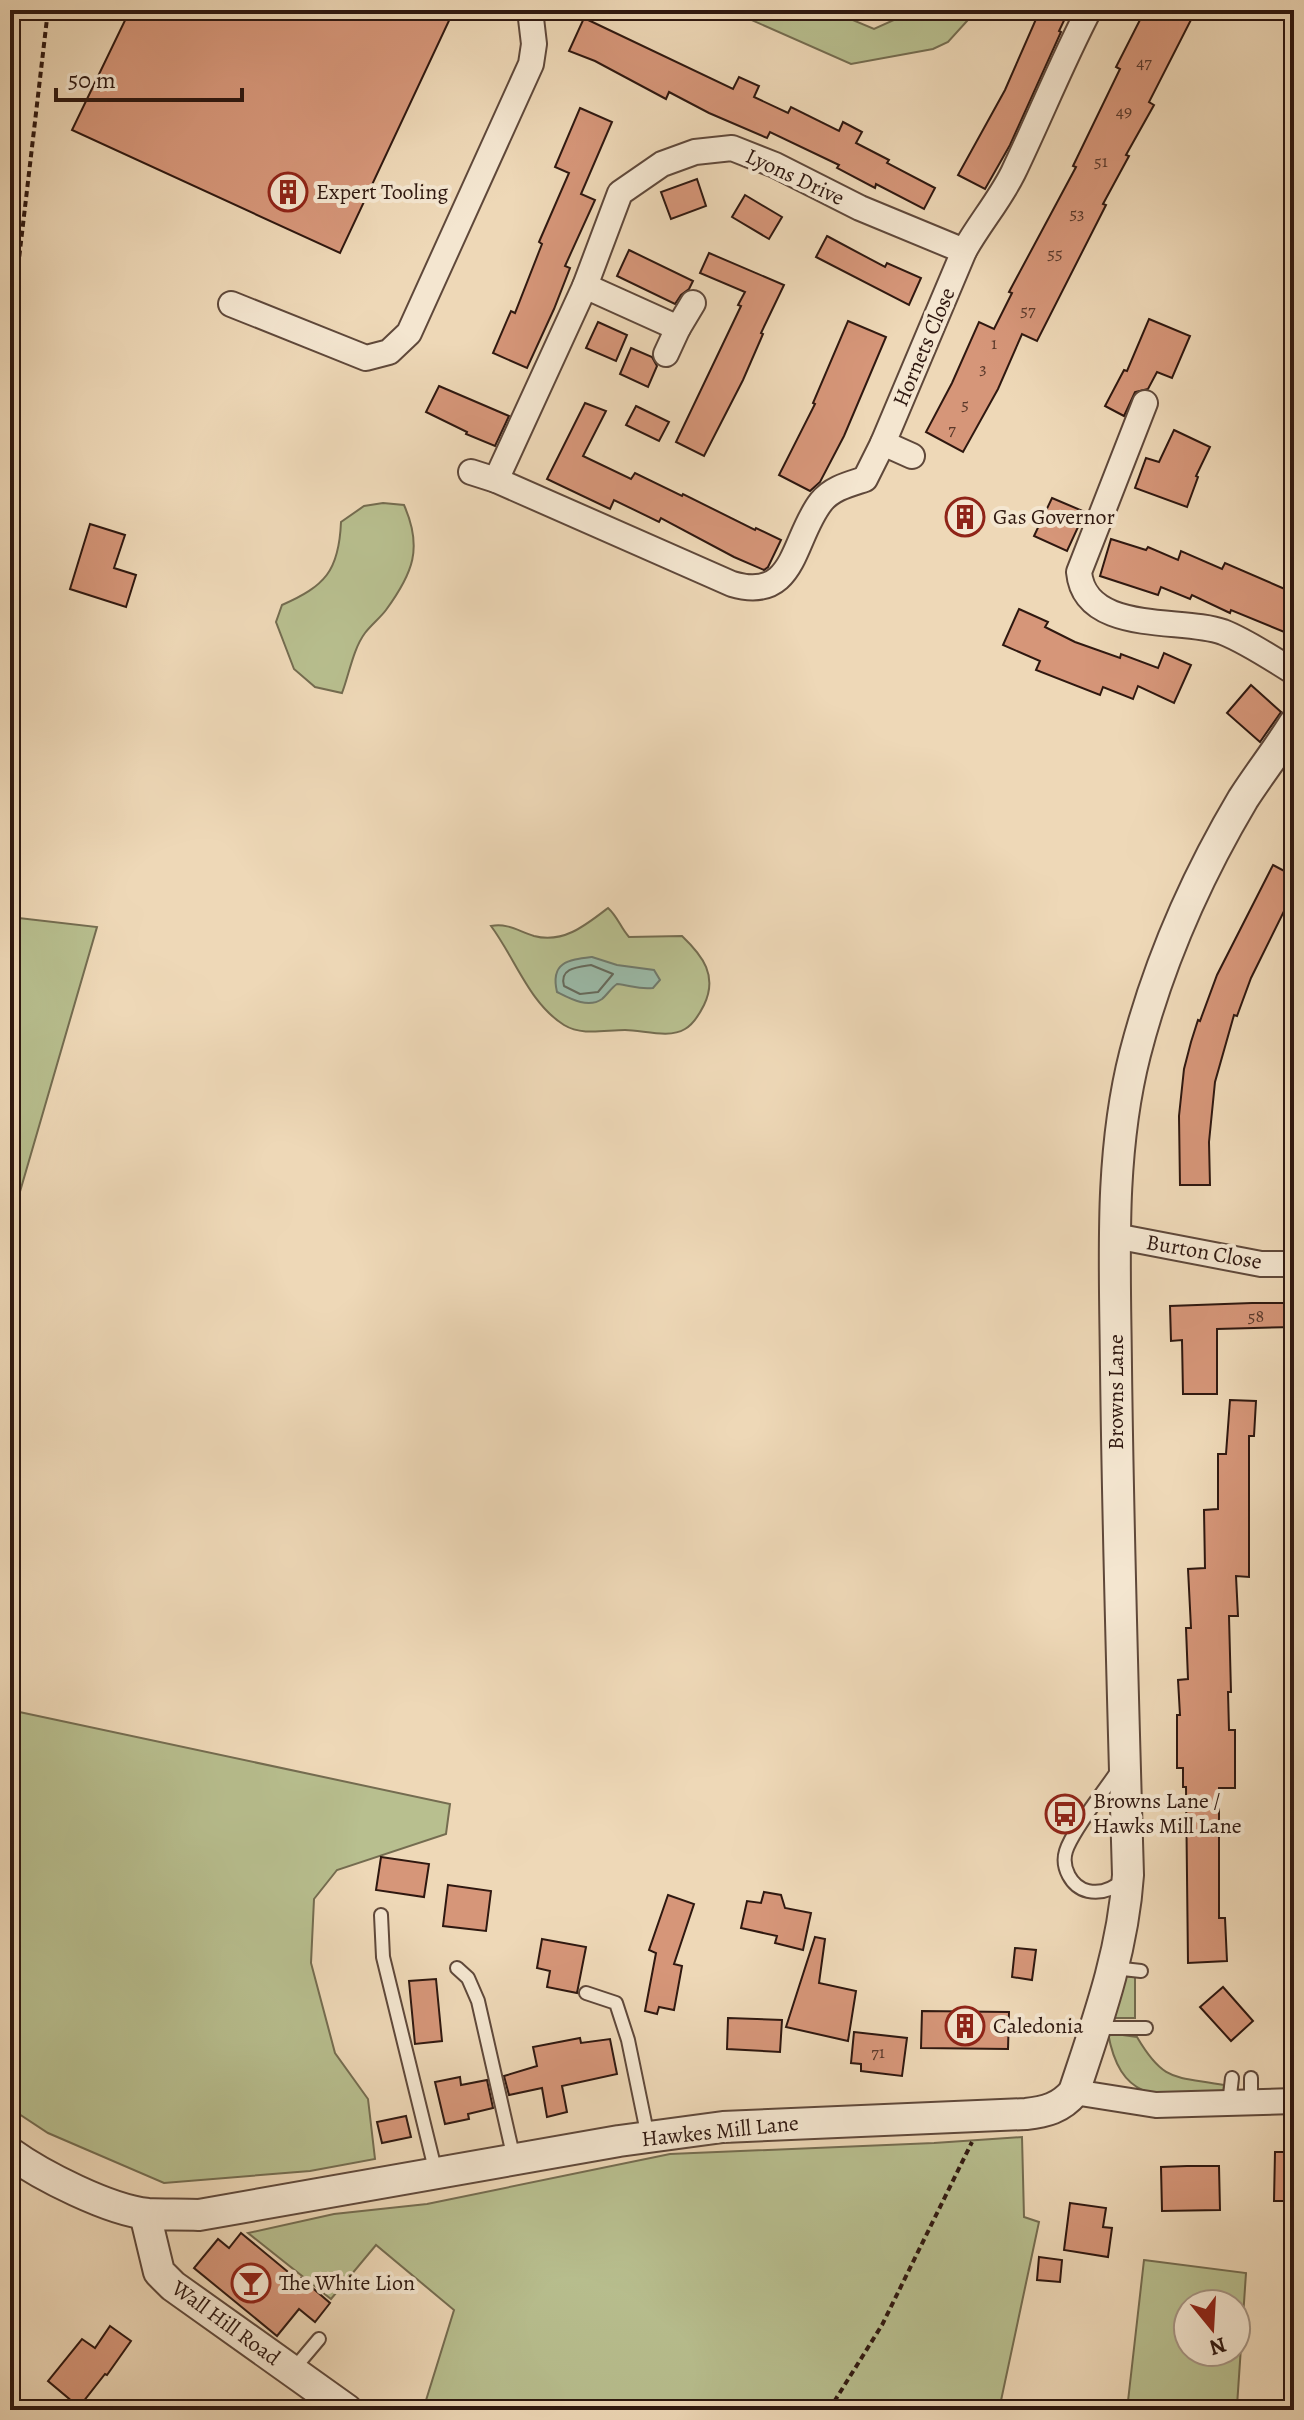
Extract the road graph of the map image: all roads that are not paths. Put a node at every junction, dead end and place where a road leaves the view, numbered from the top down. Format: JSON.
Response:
{"nodes":[{"id":1,"x":530,"y":10,"type":"edge"},
{"id":2,"x":1089,"y":10,"type":"edge"},
{"id":3,"x":964,"y":251,"type":"junction"},
{"id":4,"x":585,"y":286,"type":"junction"},
{"id":5,"x":693,"y":303,"type":"dead end"},
{"id":6,"x":231,"y":304,"type":"dead end"},
{"id":7,"x":678,"y":328,"type":"junction"},
{"id":8,"x":666,"y":354,"type":"dead end"},
{"id":9,"x":1145,"y":403,"type":"dead end"},
{"id":10,"x":883,"y":443,"type":"junction"},
{"id":11,"x":912,"y":456,"type":"dead end"},
{"id":12,"x":471,"y":472,"type":"dead end"},
{"id":13,"x":496,"y":480,"type":"junction"},
{"id":14,"x":1294,"y":672,"type":"edge"},
{"id":15,"x":1291,"y":737,"type":"edge"},
{"id":16,"x":1115,"y":1236,"type":"junction"},
{"id":17,"x":1294,"y":1264,"type":"edge"},
{"id":18,"x":1125,"y":1759,"type":"junction"},
{"id":19,"x":1128,"y":1875,"type":"junction"},
{"id":20,"x":381,"y":1915,"type":"dead end"},
{"id":21,"x":457,"y":1968,"type":"dead end"},
{"id":22,"x":586,"y":1993,"type":"dead end"},
{"id":23,"x":1095,"y":2028,"type":"junction"},
{"id":24,"x":1146,"y":2028,"type":"dead end"},
{"id":25,"x":1232,"y":2078,"type":"dead end"},
{"id":26,"x":1251,"y":2078,"type":"dead end"},
{"id":27,"x":1074,"y":2092,"type":"junction"},
{"id":28,"x":1294,"y":2101,"type":"edge"},
{"id":29,"x":1240,"y":2104,"type":"junction"},
{"id":30,"x":648,"y":2137,"type":"junction"},
{"id":31,"x":10,"y":2153,"type":"edge"},
{"id":32,"x":514,"y":2159,"type":"junction"},
{"id":33,"x":436,"y":2173,"type":"junction"},
{"id":34,"x":145,"y":2214,"type":"junction"},
{"id":35,"x":319,"y":2339,"type":"dead end"},
{"id":36,"x":292,"y":2371,"type":"junction"},
{"id":37,"x":347,"y":2410,"type":"edge"}],
"edges":[{"from":1,"to":6,"type":"street"},
{"from":2,"to":3,"type":"street"},
{"from":3,"to":4,"type":"street","name":"Lyons Drive"},
{"from":3,"to":10,"type":"street","name":"Hornets Close"},
{"from":4,"to":7,"type":"street"},
{"from":4,"to":13,"type":"street","name":"Lyons Drive"},
{"from":5,"to":7,"type":"street"},
{"from":7,"to":8,"type":"street"},
{"from":9,"to":14,"type":"street"},
{"from":10,"to":11,"type":"street"},
{"from":10,"to":13,"type":"street","name":"Hornets Close"},
{"from":12,"to":13,"type":"street"},
{"from":15,"to":16,"type":"street","name":"Browns Lane"},
{"from":16,"to":17,"type":"street","name":"Burton Close"},
{"from":16,"to":18,"type":"street","name":"Browns Lane"},
{"from":18,"to":19,"type":"street","name":"Browns Lane"},
{"from":18,"to":19,"type":"lane"},
{"from":19,"to":23,"type":"street","name":"Browns Lane"},
{"from":20,"to":33,"type":"lane"},
{"from":21,"to":32,"type":"lane"},
{"from":22,"to":30,"type":"lane"},
{"from":23,"to":24,"type":"lane"},
{"from":23,"to":27,"type":"street","name":"Browns Lane"},
{"from":25,"to":29,"type":"lane"},
{"from":26,"to":29,"type":"lane"},
{"from":27,"to":29,"type":"street"},
{"from":27,"to":30,"type":"street","name":"Hawkes Mill Lane"},
{"from":28,"to":29,"type":"street"},
{"from":30,"to":32,"type":"street","name":"Hawkes Mill Lane"},
{"from":31,"to":34,"type":"street"},
{"from":32,"to":33,"type":"street","name":"Hawkes Mill Lane"},
{"from":33,"to":34,"type":"street","name":"Hawkes Mill Lane"},
{"from":34,"to":36,"type":"street","name":"Wall Hill Road"},
{"from":35,"to":36,"type":"lane"},
{"from":36,"to":37,"type":"street","name":"Wall Hill Road"}]}
